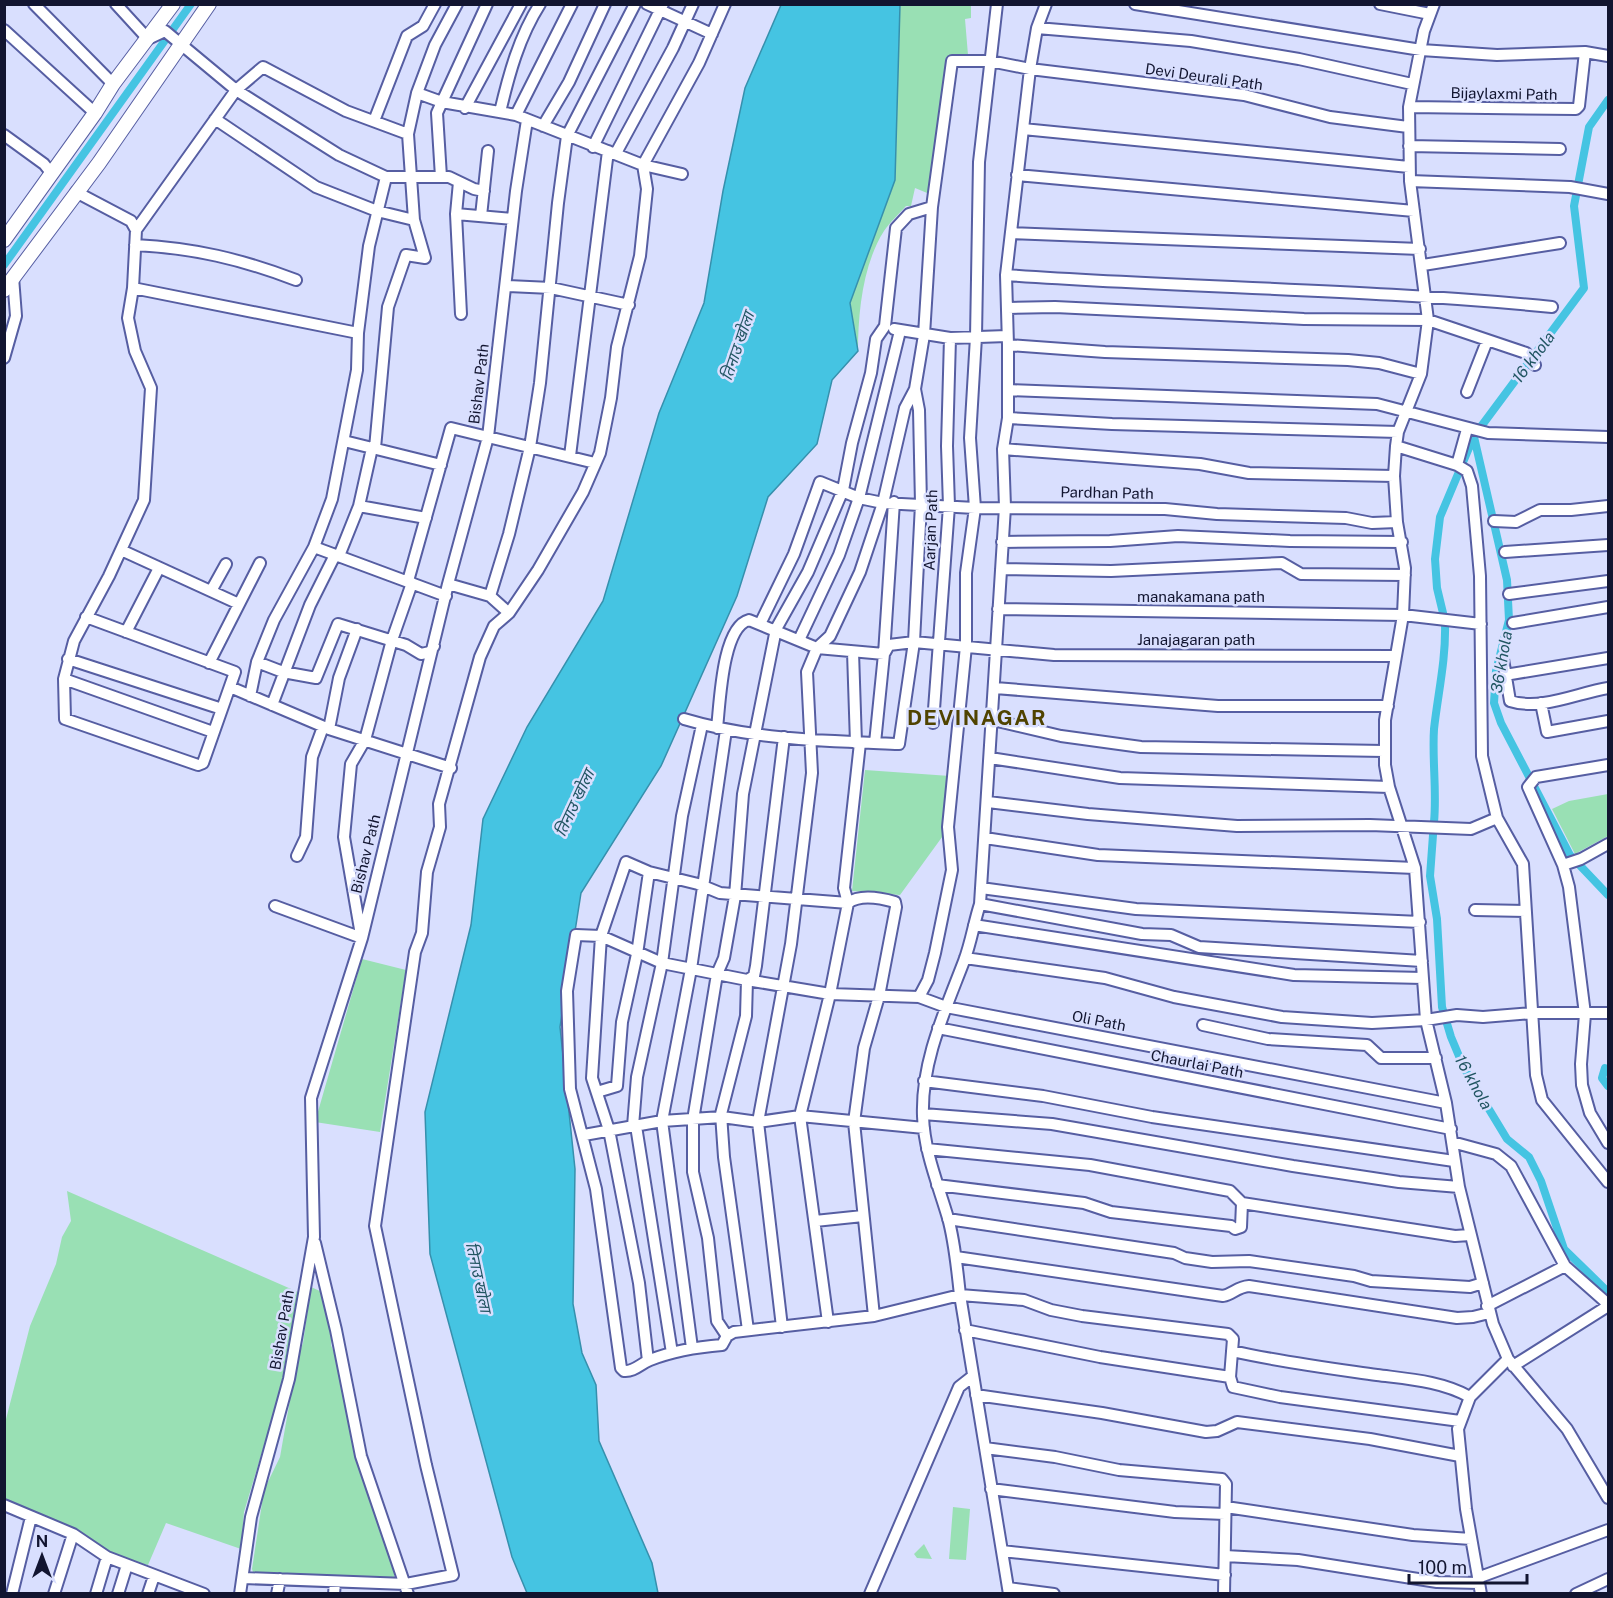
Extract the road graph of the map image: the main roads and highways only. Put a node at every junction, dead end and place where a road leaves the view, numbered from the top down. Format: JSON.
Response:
{"nodes":[{"id":1,"x":210,"y":4,"type":"edge"},
{"id":2,"x":171,"y":5,"type":"edge"},
{"id":3,"x":4,"y":240,"type":"edge"},
{"id":4,"x":4,"y":290,"type":"edge"}],
"edges":[{"from":1,"to":4,"type":"main road"},
{"from":2,"to":3,"type":"main road"}]}
